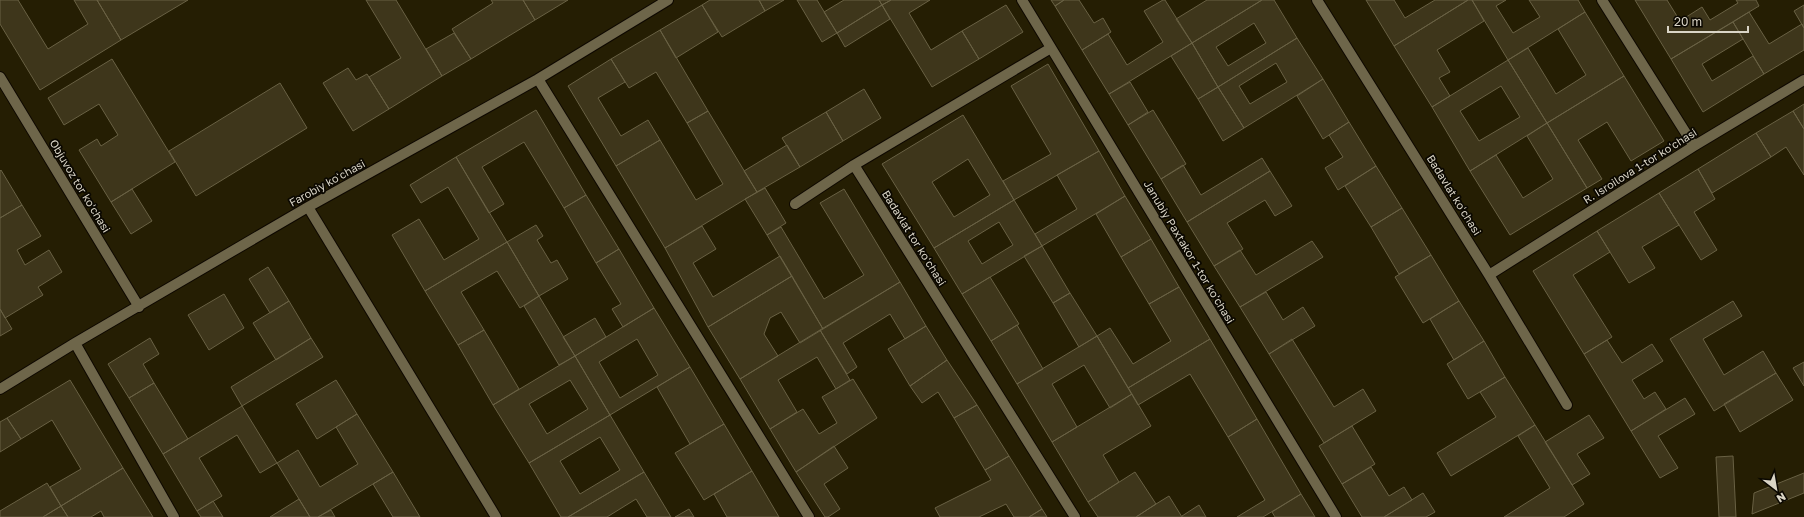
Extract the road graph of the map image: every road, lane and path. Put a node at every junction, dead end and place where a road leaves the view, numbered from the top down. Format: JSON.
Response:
{"nodes":[{"id":1,"x":668,"y":0,"type":"edge"},
{"id":2,"x":1022,"y":0,"type":"edge"},
{"id":3,"x":1317,"y":0,"type":"edge"},
{"id":4,"x":1602,"y":0,"type":"edge"},
{"id":5,"x":1051,"y":48,"type":"junction"},
{"id":6,"x":0,"y":77,"type":"edge"},
{"id":7,"x":538,"y":79,"type":"junction"},
{"id":8,"x":1804,"y":80,"type":"edge"},
{"id":9,"x":1694,"y":146,"type":"junction"},
{"id":10,"x":854,"y":165,"type":"junction"},
{"id":11,"x":795,"y":204,"type":"dead end"},
{"id":12,"x":308,"y":207,"type":"junction"},
{"id":13,"x":1490,"y":275,"type":"junction"},
{"id":14,"x":139,"y":307,"type":"junction"},
{"id":15,"x":75,"y":343,"type":"junction"},
{"id":16,"x":0,"y":389,"type":"edge"},
{"id":17,"x":1567,"y":405,"type":"dead end"},
{"id":18,"x":174,"y":517,"type":"edge"},
{"id":19,"x":496,"y":517,"type":"edge"},
{"id":20,"x":809,"y":517,"type":"edge"},
{"id":21,"x":1075,"y":517,"type":"edge"},
{"id":22,"x":1336,"y":517,"type":"edge"}],
"edges":[{"from":1,"to":7,"type":"street","name":"Farobiy koʻchasi"},
{"from":2,"to":5,"type":"street","name":"Janubiy Paxtakor 1-tor koʻchasi"},
{"from":3,"to":13,"type":"street","name":"Badavlat koʻchasi"},
{"from":4,"to":9,"type":"street"},
{"from":5,"to":10,"type":"street"},
{"from":5,"to":22,"type":"street","name":"Janubiy Paxtakor 1-tor koʻchasi"},
{"from":6,"to":14,"type":"street","name":"Objuvoz tor koʻchasi"},
{"from":7,"to":12,"type":"street","name":"Farobiy koʻchasi"},
{"from":7,"to":20,"type":"street"},
{"from":8,"to":9,"type":"street","name":"R. Isroilova 1-tor koʻchasi"},
{"from":9,"to":13,"type":"street","name":"R. Isroilova 1-tor koʻchasi"},
{"from":10,"to":11,"type":"street"},
{"from":10,"to":21,"type":"street","name":"Badavlat tor koʻchasi"},
{"from":12,"to":14,"type":"street","name":"Farobiy koʻchasi"},
{"from":12,"to":19,"type":"street"},
{"from":13,"to":17,"type":"street","name":"Badavlat koʻchasi"},
{"from":14,"to":15,"type":"street","name":"Farobiy koʻchasi"},
{"from":15,"to":16,"type":"street","name":"Farobiy koʻchasi"},
{"from":15,"to":18,"type":"street"}]}
